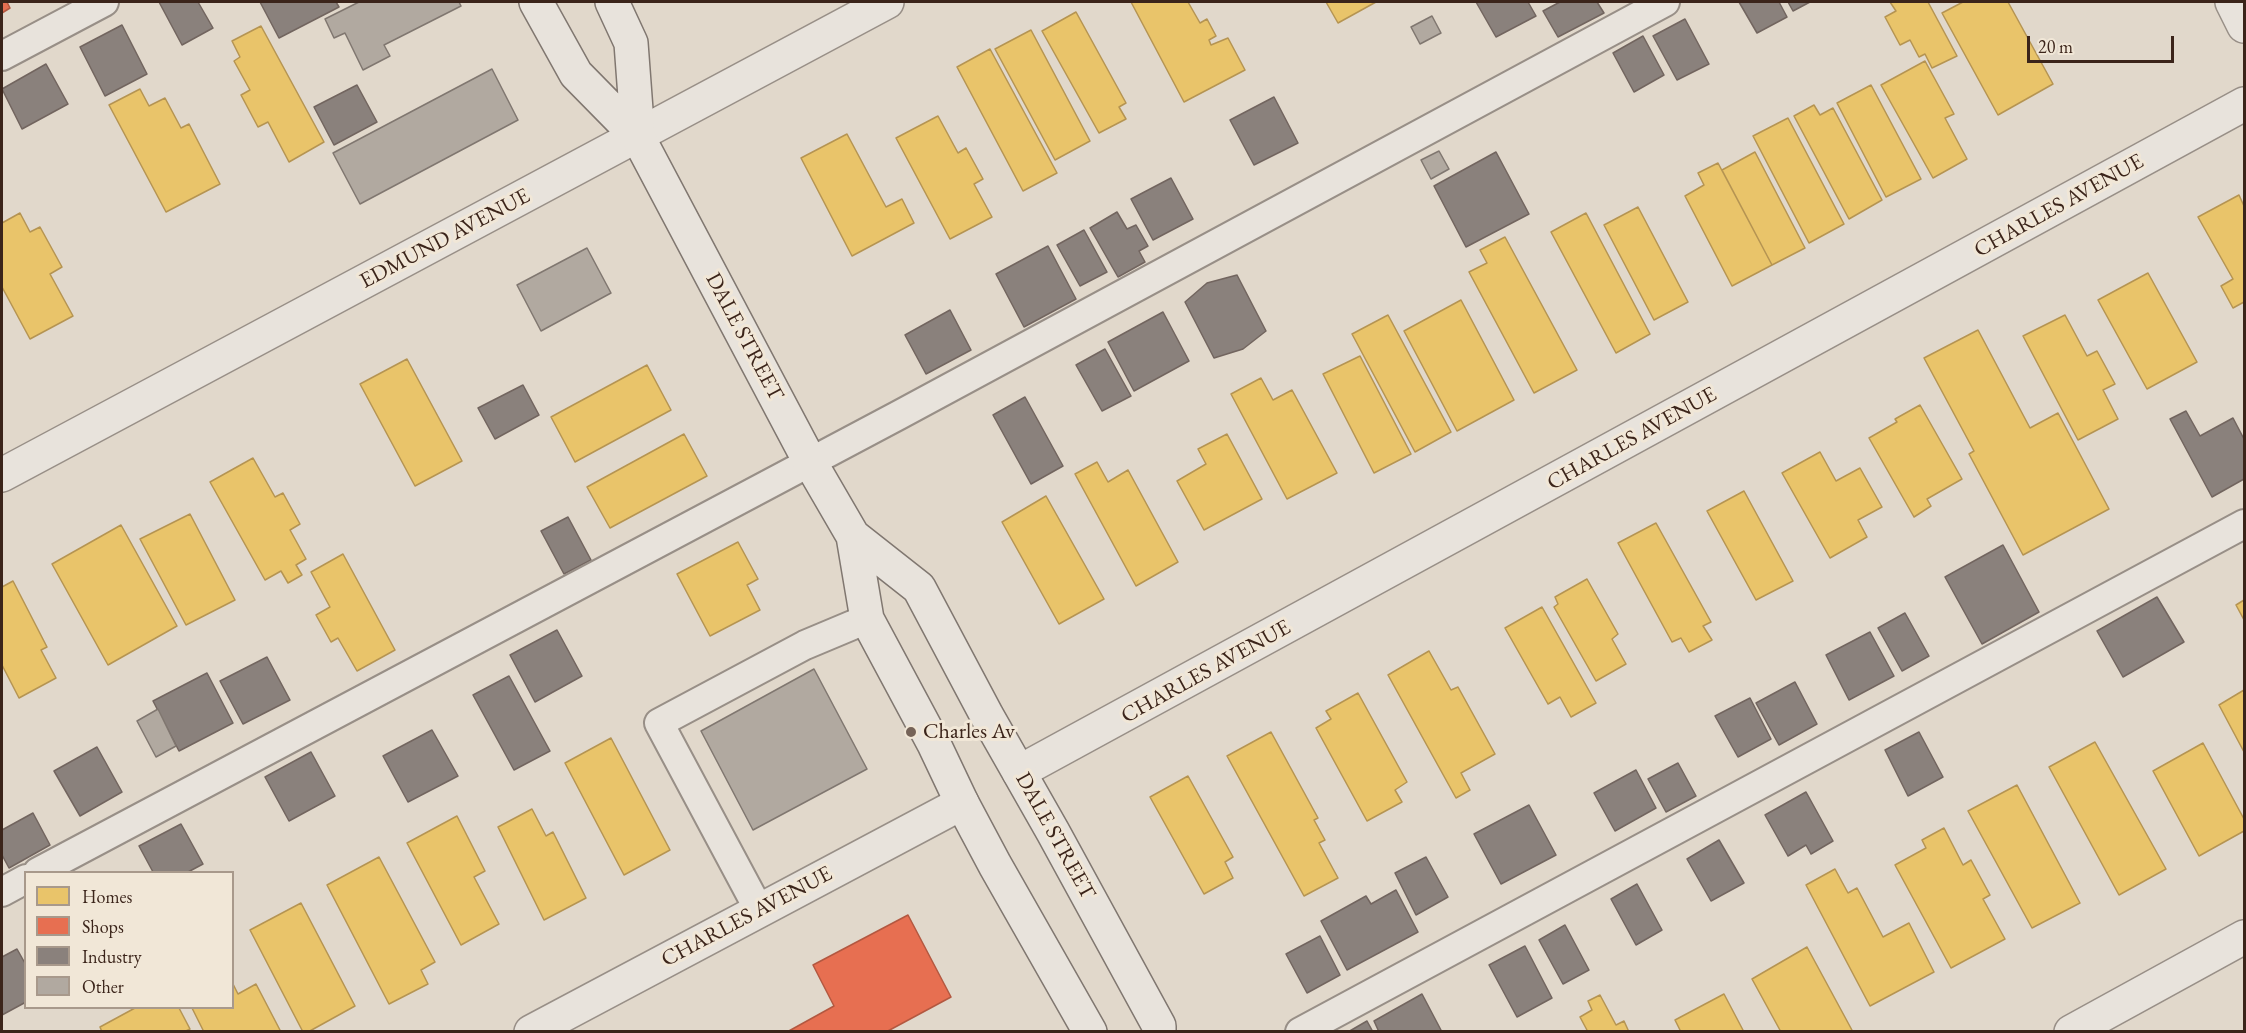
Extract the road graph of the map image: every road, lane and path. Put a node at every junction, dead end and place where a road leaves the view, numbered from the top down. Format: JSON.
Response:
{"nodes":[{"id":1,"x":104,"y":2,"type":"edge"},
{"id":2,"x":536,"y":2,"type":"edge"},
{"id":3,"x":612,"y":2,"type":"edge"},
{"id":4,"x":887,"y":2,"type":"edge"},
{"id":5,"x":1665,"y":2,"type":"edge"},
{"id":6,"x":2232,"y":2,"type":"edge"},
{"id":7,"x":2244,"y":26,"type":"edge"},
{"id":8,"x":2,"y":56,"type":"edge"},
{"id":9,"x":2244,"y":104,"type":"edge"},
{"id":10,"x":638,"y":136,"type":"junction"},
{"id":11,"x":810,"y":462,"type":"junction"},
{"id":12,"x":2,"y":475,"type":"edge"},
{"id":13,"x":2244,"y":524,"type":"edge"},
{"id":14,"x":853,"y":536,"type":"junction"},
{"id":15,"x":867,"y":619,"type":"junction"},
{"id":16,"x":1019,"y":772,"type":"junction"},
{"id":17,"x":962,"y":803,"type":"junction"},
{"id":18,"x":42,"y":871,"type":"edge"},
{"id":19,"x":24,"y":880,"type":"edge"},
{"id":20,"x":2,"y":892,"type":"edge"},
{"id":21,"x":759,"y":910,"type":"junction"},
{"id":22,"x":2244,"y":937,"type":"edge"},
{"id":23,"x":531,"y":1032,"type":"edge"},
{"id":24,"x":1090,"y":1032,"type":"edge"},
{"id":25,"x":1159,"y":1032,"type":"edge"},
{"id":26,"x":1300,"y":1032,"type":"edge"},
{"id":27,"x":2071,"y":1032,"type":"edge"}],
"edges":[{"from":1,"to":8,"type":"lane"},
{"from":2,"to":10,"type":"street","name":"DALE STREET"},
{"from":3,"to":10,"type":"street","name":"DALE STREET"},
{"from":4,"to":10,"type":"street","name":"EDMUND AVENUE"},
{"from":5,"to":11,"type":"lane"},
{"from":6,"to":7,"type":"street"},
{"from":9,"to":16,"type":"street","name":"CHARLES AVENUE"},
{"from":10,"to":11,"type":"street","name":"DALE STREET"},
{"from":10,"to":12,"type":"street","name":"EDMUND AVENUE"},
{"from":11,"to":14,"type":"street","name":"DALE STREET"},
{"from":11,"to":18,"type":"lane"},
{"from":13,"to":26,"type":"lane"},
{"from":14,"to":15,"type":"street","name":"DALE STREET"},
{"from":14,"to":16,"type":"street","name":"DALE STREET"},
{"from":15,"to":17,"type":"street","name":"DALE STREET"},
{"from":15,"to":21,"type":"lane"},
{"from":16,"to":25,"type":"street","name":"DALE STREET"},
{"from":17,"to":21,"type":"street","name":"CHARLES AVENUE"},
{"from":17,"to":24,"type":"street","name":"DALE STREET"},
{"from":19,"to":20,"type":"lane"},
{"from":21,"to":23,"type":"street","name":"CHARLES AVENUE"},
{"from":22,"to":27,"type":"street"}]}
